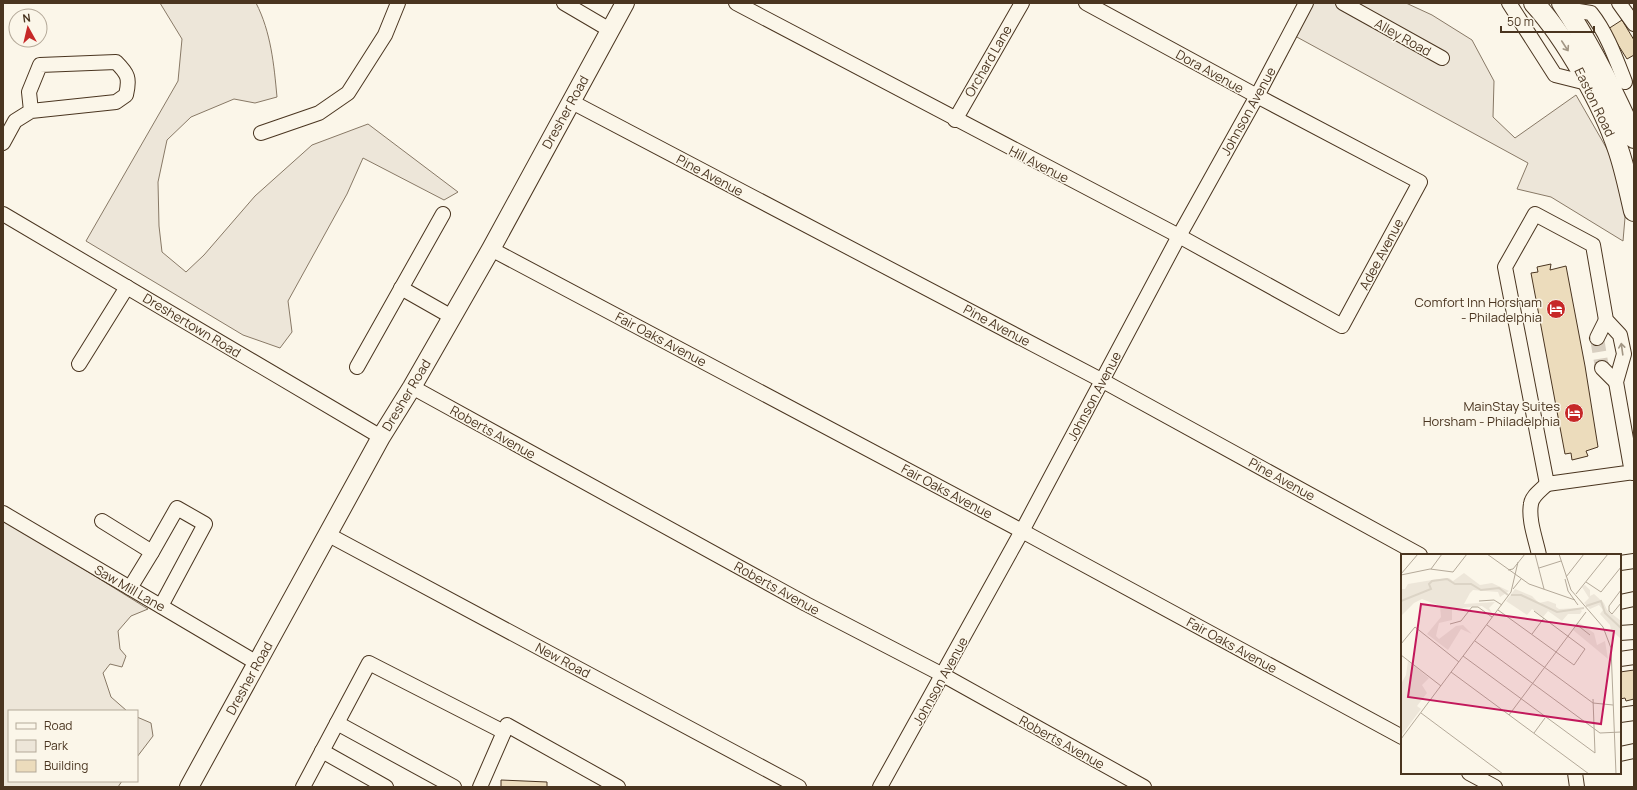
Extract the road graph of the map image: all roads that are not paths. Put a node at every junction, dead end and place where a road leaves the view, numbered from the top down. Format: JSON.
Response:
{"nodes":[{"id":1,"x":398,"y":3,"type":"edge"},
{"id":2,"x":564,"y":3,"type":"edge"},
{"id":3,"x":625,"y":3,"type":"edge"},
{"id":4,"x":736,"y":3,"type":"edge"},
{"id":5,"x":1022,"y":3,"type":"edge"},
{"id":6,"x":1086,"y":3,"type":"edge"},
{"id":7,"x":1306,"y":3,"type":"edge"},
{"id":8,"x":1343,"y":3,"type":"edge"},
{"id":9,"x":1509,"y":3,"type":"edge"},
{"id":10,"x":1534,"y":3,"type":"edge"},
{"id":11,"x":1619,"y":3,"type":"edge"},
{"id":12,"x":1564,"y":6,"type":"edge"},
{"id":13,"x":1634,"y":24,"type":"edge"},
{"id":14,"x":610,"y":30,"type":"junction"},
{"id":15,"x":1442,"y":58,"type":"dead end"},
{"id":16,"x":1588,"y":83,"type":"junction"},
{"id":17,"x":1624,"y":83,"type":"edge"},
{"id":18,"x":1257,"y":96,"type":"junction"},
{"id":19,"x":570,"y":101,"type":"junction"},
{"id":20,"x":31,"y":111,"type":"junction"},
{"id":21,"x":955,"y":120,"type":"junction"},
{"id":22,"x":261,"y":133,"type":"dead end"},
{"id":23,"x":3,"y":143,"type":"edge"},
{"id":24,"x":1629,"y":144,"type":"edge"},
{"id":25,"x":1420,"y":182,"type":"joint"},
{"id":26,"x":1634,"y":211,"type":"edge"},
{"id":27,"x":3,"y":214,"type":"edge"},
{"id":28,"x":443,"y":214,"type":"dead end"},
{"id":29,"x":1179,"y":236,"type":"junction"},
{"id":30,"x":491,"y":249,"type":"junction"},
{"id":31,"x":126,"y":287,"type":"junction"},
{"id":32,"x":401,"y":288,"type":"junction"},
{"id":33,"x":452,"y":317,"type":"junction"},
{"id":34,"x":1606,"y":320,"type":"junction"},
{"id":35,"x":1342,"y":326,"type":"joint"},
{"id":36,"x":1597,"y":338,"type":"tunnel mouth"},
{"id":37,"x":79,"y":364,"type":"dead end"},
{"id":38,"x":357,"y":367,"type":"dead end"},
{"id":39,"x":1602,"y":368,"type":"tunnel mouth"},
{"id":40,"x":1103,"y":381,"type":"junction"},
{"id":41,"x":1616,"y":382,"type":"junction"},
{"id":42,"x":412,"y":387,"type":"junction"},
{"id":43,"x":381,"y":437,"type":"junction"},
{"id":44,"x":1633,"y":473,"type":"edge"},
{"id":45,"x":1547,"y":484,"type":"junction"},
{"id":46,"x":3,"y":513,"type":"edge"},
{"id":47,"x":102,"y":521,"type":"dead end"},
{"id":48,"x":1022,"y":530,"type":"junction"},
{"id":49,"x":327,"y":534,"type":"junction"},
{"id":50,"x":152,"y":552,"type":"junction"},
{"id":51,"x":1418,"y":554,"type":"edge"},
{"id":52,"x":1539,"y":554,"type":"edge"},
{"id":53,"x":1634,"y":561,"type":"edge"},
{"id":54,"x":1621,"y":563,"type":"edge"},
{"id":55,"x":130,"y":588,"type":"junction"},
{"id":56,"x":1634,"y":599,"type":"edge"},
{"id":57,"x":1621,"y":602,"type":"edge"},
{"id":58,"x":161,"y":606,"type":"junction"},
{"id":59,"x":1634,"y":632,"type":"edge"},
{"id":60,"x":1621,"y":634,"type":"edge"},
{"id":61,"x":1634,"y":657,"type":"edge"},
{"id":62,"x":1621,"y":659,"type":"edge"},
{"id":63,"x":257,"y":663,"type":"junction"},
{"id":64,"x":943,"y":675,"type":"junction"},
{"id":65,"x":1634,"y":713,"type":"edge"},
{"id":66,"x":1621,"y":715,"type":"edge"},
{"id":67,"x":337,"y":724,"type":"junction"},
{"id":68,"x":504,"y":732,"type":"junction"},
{"id":69,"x":1401,"y":736,"type":"edge"},
{"id":70,"x":322,"y":751,"type":"junction"},
{"id":71,"x":1634,"y":751,"type":"edge"},
{"id":72,"x":1621,"y":754,"type":"edge"},
{"id":73,"x":1471,"y":774,"type":"edge"},
{"id":74,"x":1575,"y":774,"type":"edge"},
{"id":75,"x":305,"y":786,"type":"edge"},
{"id":76,"x":189,"y":787,"type":"edge"},
{"id":77,"x":386,"y":787,"type":"edge"},
{"id":78,"x":454,"y":787,"type":"edge"},
{"id":79,"x":480,"y":787,"type":"edge"},
{"id":80,"x":618,"y":787,"type":"edge"},
{"id":81,"x":799,"y":787,"type":"edge"},
{"id":82,"x":880,"y":787,"type":"edge"},
{"id":83,"x":1144,"y":787,"type":"edge"},
{"id":84,"x":1494,"y":787,"type":"edge"},
{"id":85,"x":1577,"y":787,"type":"edge"}],
"edges":[{"from":1,"to":22,"type":"street"},
{"from":2,"to":14,"type":"street"},
{"from":3,"to":14,"type":"main road","name":"Dresher Road"},
{"from":4,"to":21,"type":"street","name":"Hill Avenue"},
{"from":5,"to":21,"type":"street","name":"Orchard Lane"},
{"from":6,"to":18,"type":"street","name":"Dora Avenue"},
{"from":7,"to":18,"type":"street","name":"Johnson Avenue"},
{"from":8,"to":15,"type":"street","name":"Alley Road"},
{"from":9,"to":16,"type":"street"},
{"from":10,"to":16,"type":"highway","name":"Easton Road","one_way":true},
{"from":11,"to":13,"type":"street"},
{"from":12,"to":17,"type":"highway","name":"Easton Road"},
{"from":14,"to":19,"type":"main road","name":"Dresher Road"},
{"from":16,"to":24,"type":"highway","name":"Easton Road"},
{"from":17,"to":24,"type":"highway","name":"Easton Road"},
{"from":18,"to":25,"type":"street","name":"Dora Avenue"},
{"from":18,"to":29,"type":"street","name":"Johnson Avenue"},
{"from":19,"to":30,"type":"main road","name":"Dresher Road"},
{"from":19,"to":40,"type":"street","name":"Pine Avenue"},
{"from":20,"to":20,"type":"street"},
{"from":20,"to":23,"type":"street"},
{"from":21,"to":29,"type":"street","name":"Hill Avenue"},
{"from":24,"to":26,"type":"highway","name":"Easton Road"},
{"from":25,"to":35,"type":"street","name":"Adee Avenue"},
{"from":27,"to":31,"type":"street","name":"Dreshertown Road"},
{"from":28,"to":32,"type":"street"},
{"from":29,"to":35,"type":"street","name":"Hill Avenue"},
{"from":29,"to":40,"type":"street","name":"Johnson Avenue"},
{"from":30,"to":33,"type":"main road","name":"Dresher Road"},
{"from":30,"to":48,"type":"street","name":"Fair Oaks Avenue"},
{"from":31,"to":37,"type":"street"},
{"from":31,"to":43,"type":"street","name":"Dreshertown Road"},
{"from":32,"to":33,"type":"street"},
{"from":32,"to":38,"type":"street"},
{"from":33,"to":42,"type":"main road","name":"Dresher Road"},
{"from":34,"to":36,"type":"street"},
{"from":41,"to":34,"type":"street","one_way":true},
{"from":34,"to":45,"type":"street"},
{"from":39,"to":41,"type":"street"},
{"from":40,"to":48,"type":"street","name":"Johnson Avenue"},
{"from":40,"to":51,"type":"street","name":"Pine Avenue"},
{"from":41,"to":44,"type":"street"},
{"from":42,"to":43,"type":"main road","name":"Dresher Road"},
{"from":42,"to":64,"type":"street","name":"Roberts Avenue"},
{"from":43,"to":49,"type":"main road","name":"Dresher Road"},
{"from":44,"to":45,"type":"street"},
{"from":45,"to":52,"type":"street"},
{"from":46,"to":55,"type":"street","name":"Saw Mill Lane"},
{"from":47,"to":50,"type":"street"},
{"from":48,"to":64,"type":"street","name":"Johnson Avenue"},
{"from":48,"to":69,"type":"street","name":"Fair Oaks Avenue"},
{"from":49,"to":63,"type":"main road","name":"Dresher Road"},
{"from":49,"to":81,"type":"street","name":"New Road"},
{"from":50,"to":55,"type":"street"},
{"from":50,"to":58,"type":"street"},
{"from":53,"to":54,"type":"street"},
{"from":55,"to":58,"type":"street","name":"Saw Mill Lane"},
{"from":56,"to":57,"type":"street"},
{"from":58,"to":63,"type":"street","name":"Saw Mill Lane"},
{"from":59,"to":60,"type":"street"},
{"from":61,"to":62,"type":"street"},
{"from":63,"to":76,"type":"main road","name":"Dresher Road"},
{"from":64,"to":82,"type":"street","name":"Johnson Avenue"},
{"from":64,"to":83,"type":"street","name":"Roberts Avenue"},
{"from":65,"to":66,"type":"street"},
{"from":67,"to":68,"type":"street"},
{"from":67,"to":70,"type":"street"},
{"from":67,"to":78,"type":"street"},
{"from":68,"to":79,"type":"street"},
{"from":68,"to":80,"type":"street"},
{"from":70,"to":75,"type":"street"},
{"from":70,"to":77,"type":"street"},
{"from":71,"to":72,"type":"street"},
{"from":73,"to":84,"type":"street"},
{"from":74,"to":85,"type":"street"}]}
